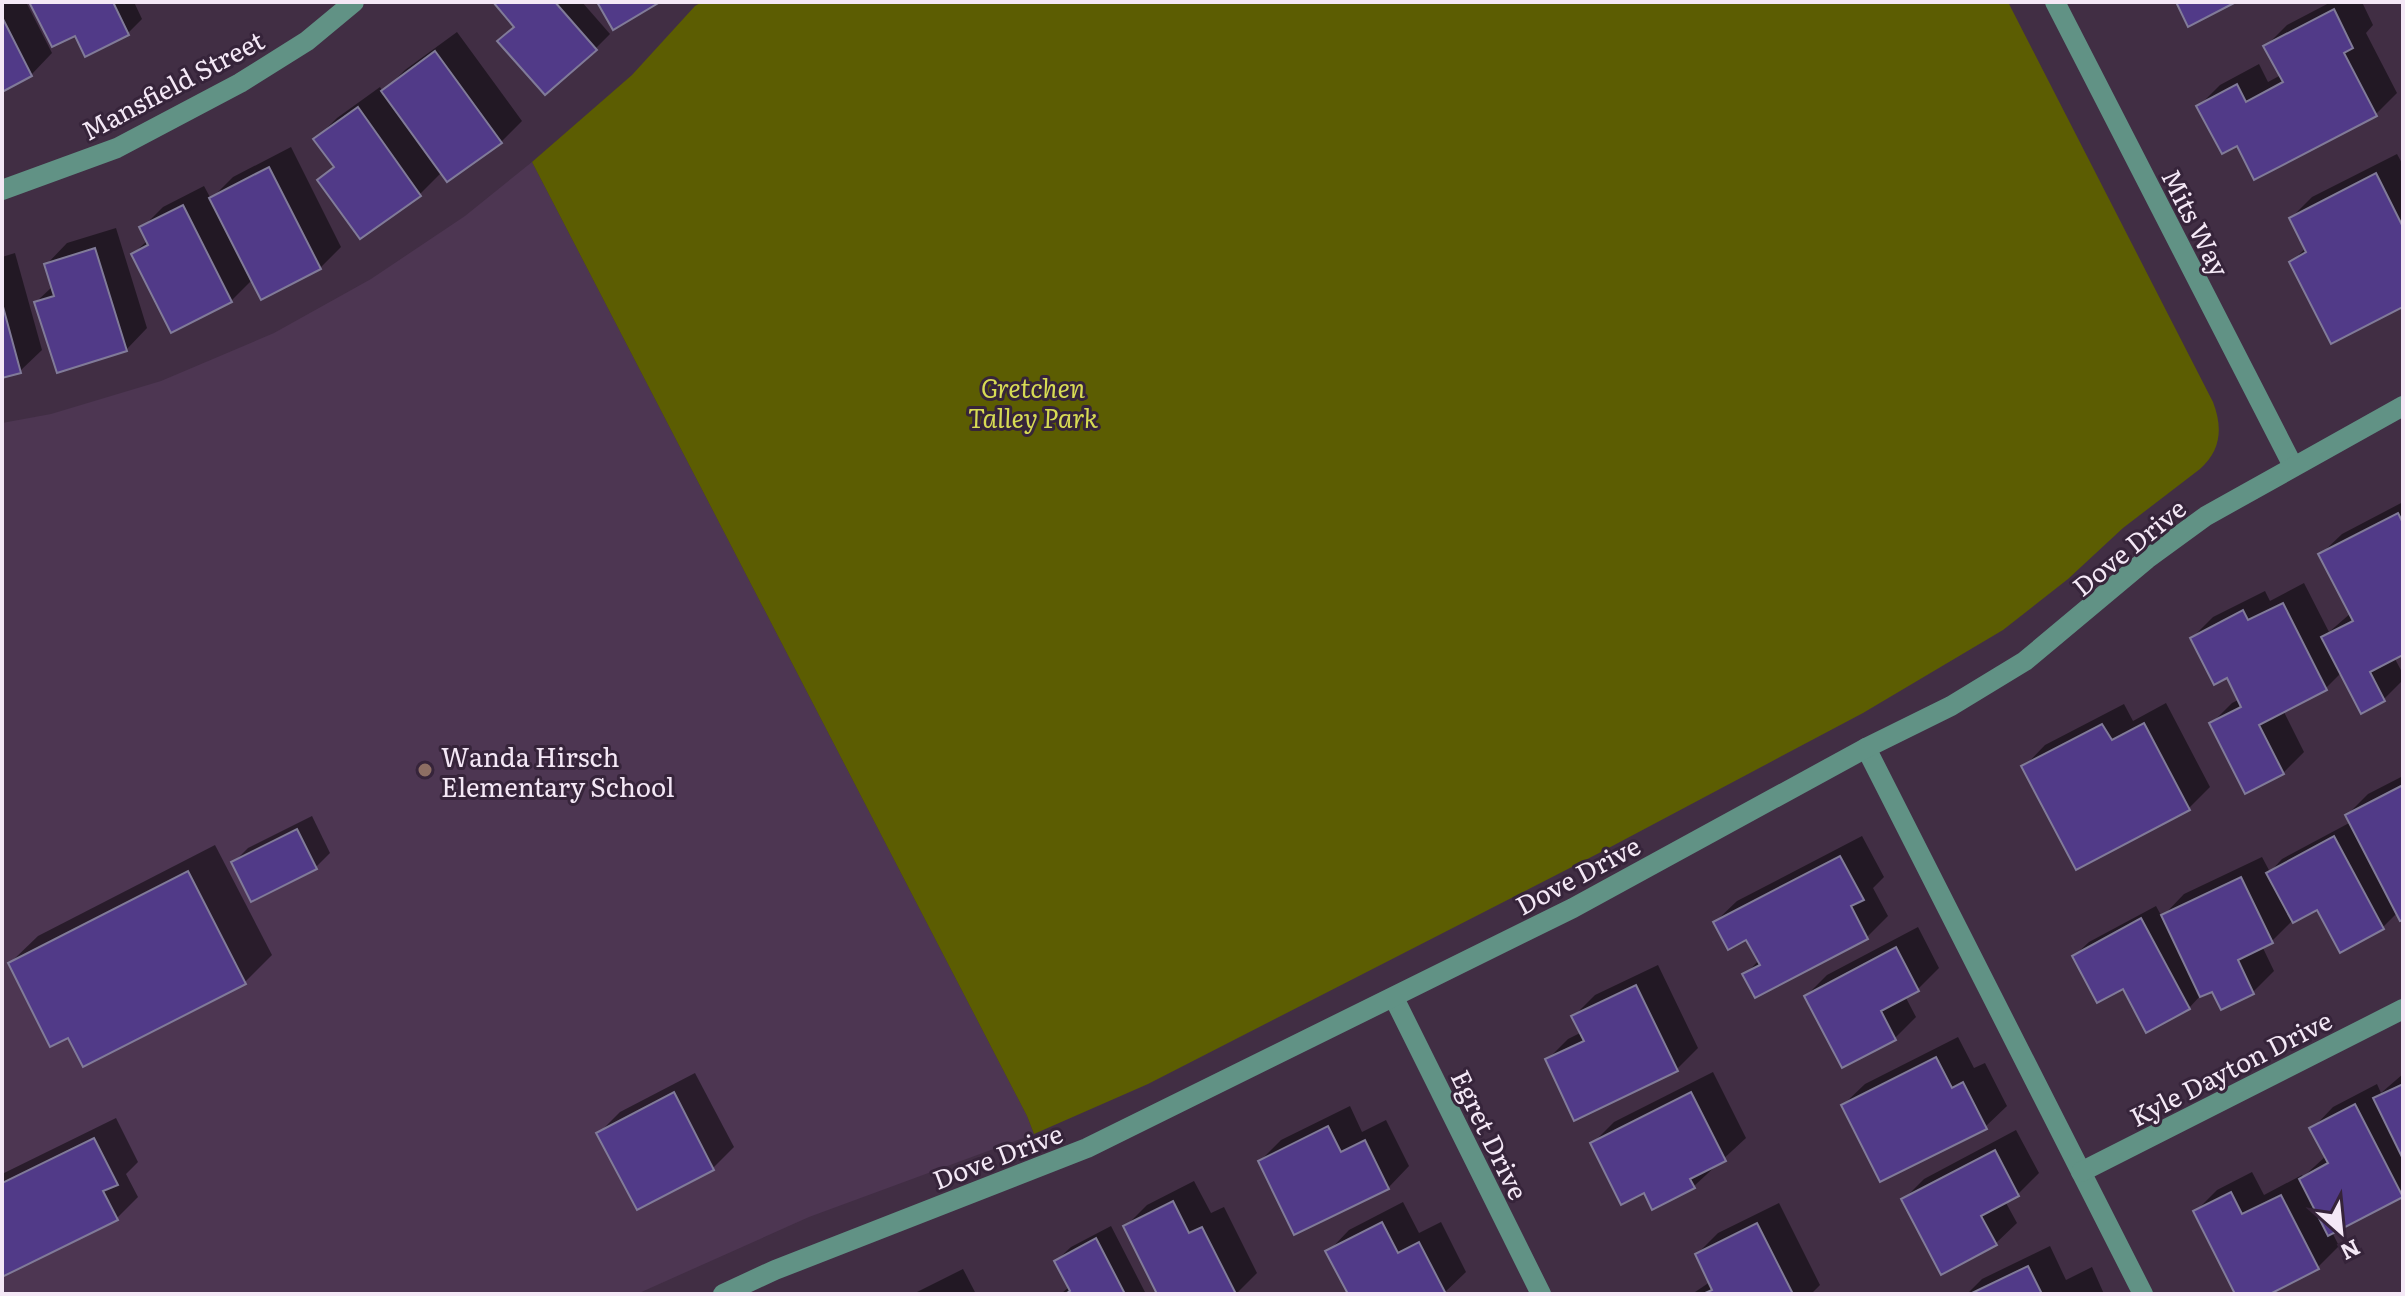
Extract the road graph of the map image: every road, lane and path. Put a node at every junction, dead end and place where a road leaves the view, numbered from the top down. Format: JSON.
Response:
{"nodes":[{"id":1,"x":354,"y":2,"type":"edge"},
{"id":2,"x":2055,"y":2,"type":"edge"},
{"id":3,"x":2,"y":190,"type":"edge"},
{"id":4,"x":2403,"y":406,"type":"edge"},
{"id":5,"x":2293,"y":466,"type":"junction"},
{"id":6,"x":1866,"y":748,"type":"junction"},
{"id":7,"x":1394,"y":998,"type":"junction"},
{"id":8,"x":2403,"y":1009,"type":"edge"},
{"id":9,"x":2081,"y":1172,"type":"junction"},
{"id":10,"x":723,"y":1294,"type":"edge"},
{"id":11,"x":1541,"y":1294,"type":"edge"},
{"id":12,"x":2143,"y":1294,"type":"edge"}],
"edges":[{"from":1,"to":3,"type":"street","name":"Mansfield Street"},
{"from":2,"to":5,"type":"street","name":"Mits Way"},
{"from":4,"to":5,"type":"street","name":"Dove Drive"},
{"from":5,"to":6,"type":"street","name":"Dove Drive"},
{"from":6,"to":7,"type":"street","name":"Dove Drive"},
{"from":6,"to":9,"type":"street"},
{"from":7,"to":10,"type":"street","name":"Dove Drive"},
{"from":7,"to":11,"type":"street","name":"Egret Drive"},
{"from":8,"to":9,"type":"street","name":"Kyle Dayton Drive"},
{"from":9,"to":12,"type":"street"}]}
